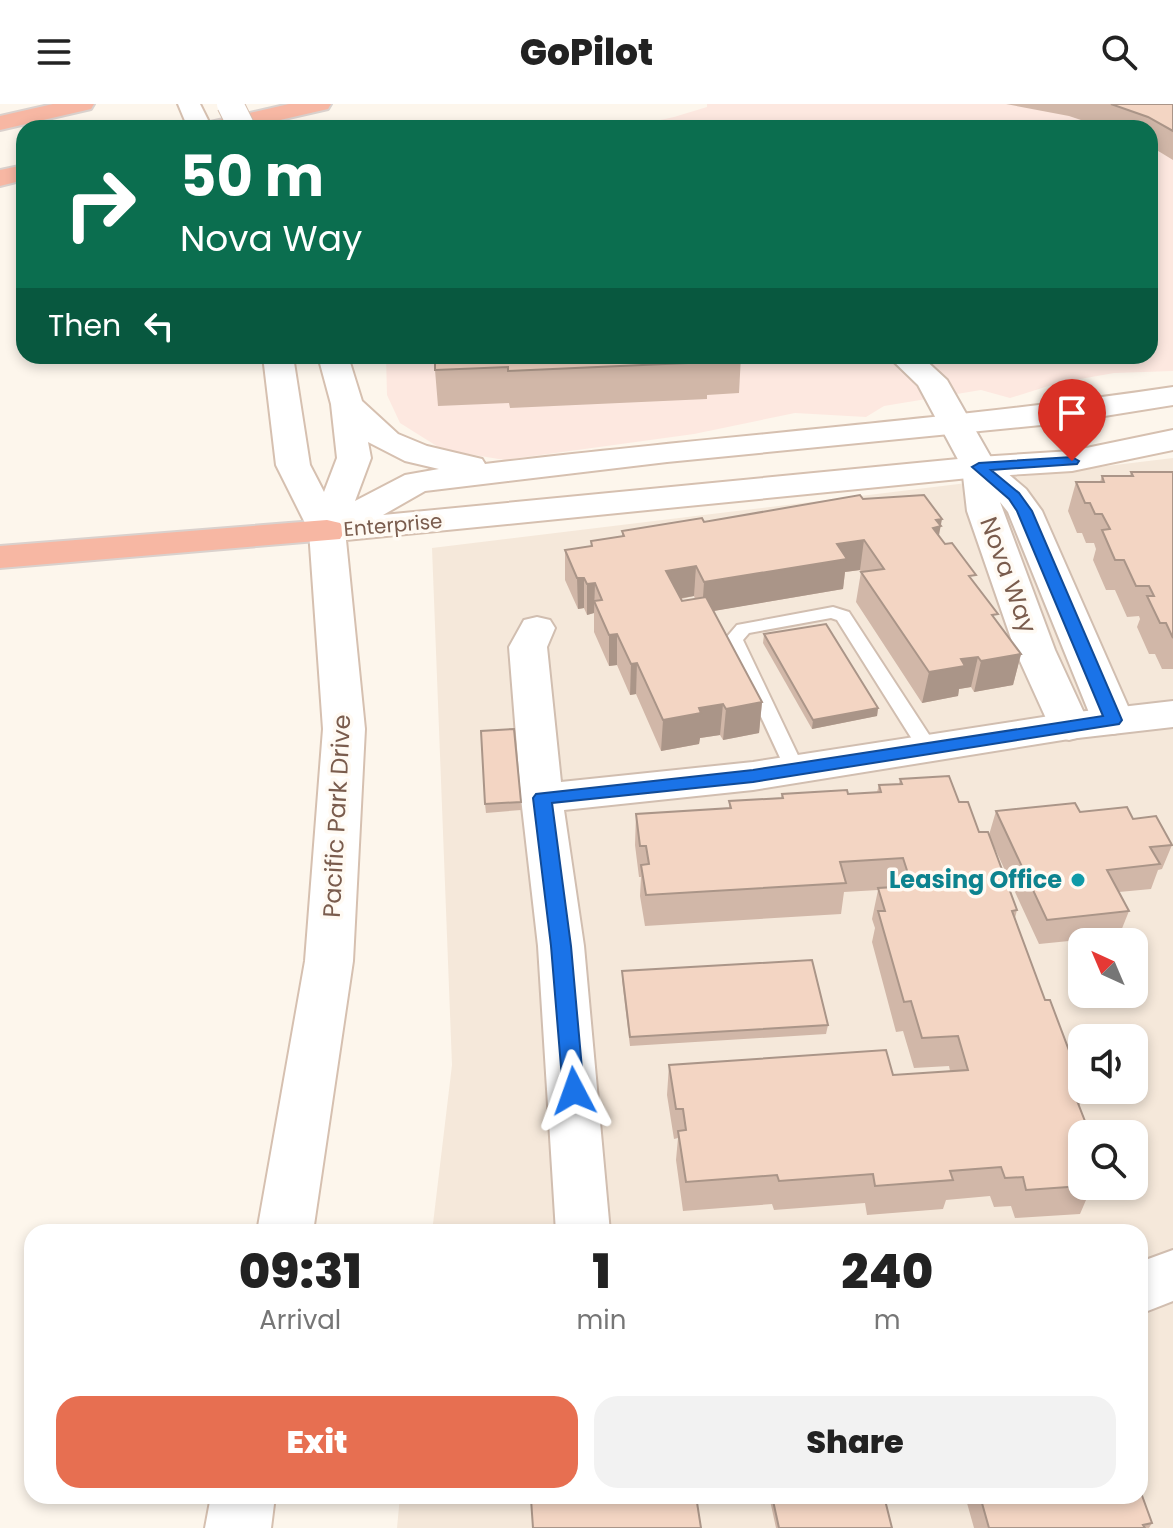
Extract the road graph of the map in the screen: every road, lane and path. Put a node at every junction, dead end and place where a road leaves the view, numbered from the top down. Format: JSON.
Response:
{"nodes":[{"id":1,"x":40,"y":104,"type":"edge"},
{"id":2,"x":83,"y":104,"type":"edge"},
{"id":3,"x":320,"y":104,"type":"edge"},
{"id":4,"x":0,"y":113,"type":"edge"},
{"id":5,"x":249,"y":120,"type":"edge"},
{"id":6,"x":0,"y":123,"type":"edge"},
{"id":7,"x":279,"y":364,"type":"edge"},
{"id":8,"x":335,"y":364,"type":"edge"},
{"id":9,"x":912,"y":364,"type":"edge"},
{"id":10,"x":1173,"y":396,"type":"edge"},
{"id":11,"x":347,"y":404,"type":"junction"},
{"id":12,"x":957,"y":424,"type":"junction"},
{"id":13,"x":1173,"y":440,"type":"edge"},
{"id":14,"x":979,"y":467,"type":"junction"},
{"id":15,"x":496,"y":472,"type":"junction"},
{"id":16,"x":327,"y":531,"type":"junction"},
{"id":17,"x":0,"y":557,"type":"edge"},
{"id":18,"x":537,"y":628,"type":"dead end"},
{"id":19,"x":1173,"y":714,"type":"edge"},
{"id":20,"x":1113,"y":720,"type":"junction"},
{"id":21,"x":1069,"y":726,"type":"junction"},
{"id":22,"x":929,"y":750,"type":"junction"},
{"id":23,"x":795,"y":770,"type":"junction"},
{"id":24,"x":542,"y":798,"type":"junction"},
{"id":25,"x":286,"y":1224,"type":"edge"},
{"id":26,"x":582,"y":1224,"type":"edge"},
{"id":27,"x":1173,"y":1275,"type":"edge"},
{"id":28,"x":1148,"y":1285,"type":"edge"},
{"id":29,"x":242,"y":1504,"type":"edge"},
{"id":30,"x":238,"y":1528,"type":"edge"}],
"edges":[{"from":1,"to":4,"type":"highway"},
{"from":2,"to":6,"type":"highway"},
{"from":3,"to":5,"type":"highway"},
{"from":7,"to":16,"type":"main road"},
{"from":8,"to":11,"type":"main road","name":"Pacific Park Drive"},
{"from":9,"to":12,"type":"main road"},
{"from":10,"to":12,"type":"main road","name":"Enterprise"},
{"from":11,"to":15,"type":"main road"},
{"from":11,"to":16,"type":"main road","name":"Pacific Park Drive"},
{"from":12,"to":14,"type":"main road"},
{"from":12,"to":15,"type":"main road","name":"Enterprise"},
{"from":13,"to":14,"type":"main road","name":"Enterprise"},
{"from":14,"to":16,"type":"main road","name":"Enterprise"},
{"from":14,"to":20,"type":"main road","name":"Nova Way"},
{"from":14,"to":21,"type":"main road","name":"Nova Way"},
{"from":15,"to":16,"type":"main road","name":"Enterprise"},
{"from":16,"to":17,"type":"highway"},
{"from":16,"to":25,"type":"main road","name":"Pacific Park Drive"},
{"from":18,"to":24,"type":"street"},
{"from":19,"to":20,"type":"street"},
{"from":20,"to":21,"type":"street"},
{"from":21,"to":22,"type":"street"},
{"from":22,"to":23,"type":"street"},
{"from":22,"to":23,"type":"lane"},
{"from":23,"to":24,"type":"street"},
{"from":24,"to":26,"type":"street"},
{"from":27,"to":28,"type":"street"},
{"from":29,"to":30,"type":"main road"}]}
